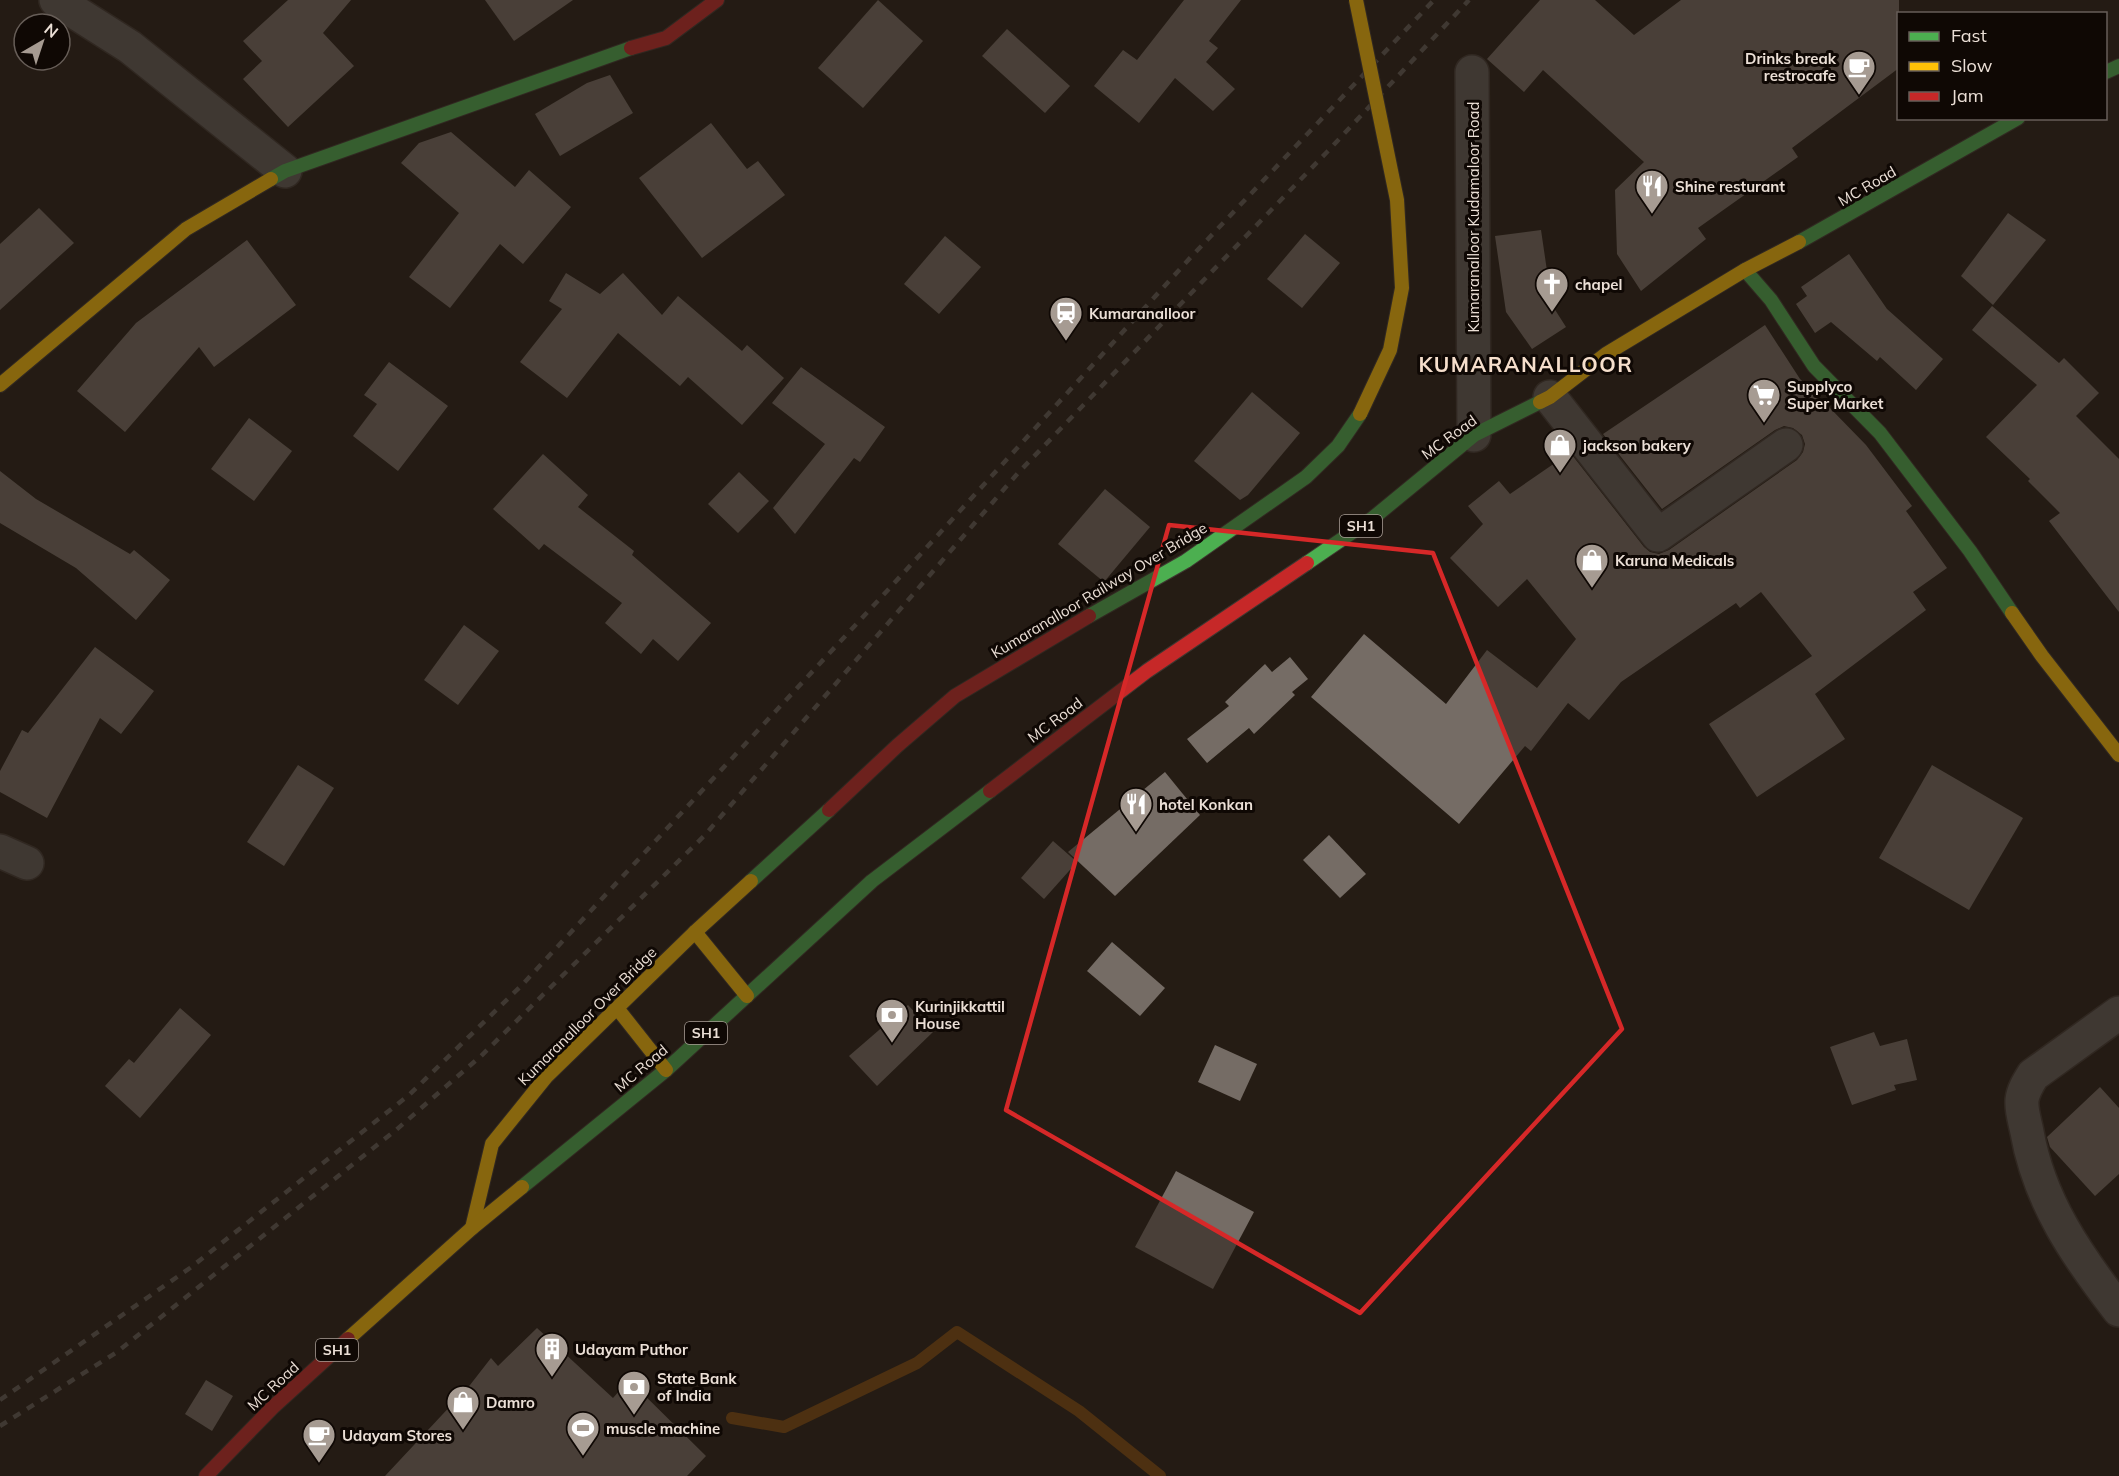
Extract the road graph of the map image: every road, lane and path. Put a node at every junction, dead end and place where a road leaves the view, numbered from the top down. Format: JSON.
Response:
{"nodes":[{"id":1,"x":56,"y":0,"type":"edge"},
{"id":2,"x":717,"y":0,"type":"edge"},
{"id":3,"x":1356,"y":0,"type":"edge"},
{"id":4,"x":1472,"y":72,"type":"dead end"},
{"id":5,"x":2015,"y":120,"type":"edge"},
{"id":6,"x":285,"y":171,"type":"junction"},
{"id":7,"x":1745,"y":270,"type":"junction"},
{"id":8,"x":0,"y":385,"type":"edge"},
{"id":9,"x":1550,"y":397,"type":"junction"},
{"id":10,"x":1474,"y":435,"type":"junction"},
{"id":11,"x":1786,"y":445,"type":"dead end"},
{"id":12,"x":2119,"y":755,"type":"edge"},
{"id":13,"x":695,"y":932,"type":"junction"},
{"id":14,"x":747,"y":996,"type":"junction"},
{"id":15,"x":617,"y":1008,"type":"junction"},
{"id":16,"x":2119,"y":1013,"type":"edge"},
{"id":17,"x":666,"y":1070,"type":"junction"},
{"id":18,"x":472,"y":1228,"type":"junction"},
{"id":19,"x":2119,"y":1310,"type":"edge"},
{"id":20,"x":206,"y":1476,"type":"edge"}],
"edges":[{"from":1,"to":6,"type":"street"},
{"from":2,"to":6,"type":"main road"},
{"from":3,"to":13,"type":"main road","name":"Kumaranalloor Railway Over Bridge","bridge":true},
{"from":4,"to":10,"type":"street","name":"Kumaranalloor Kudamaloor Road"},
{"from":5,"to":7,"type":"main road","name":"MC Road","number":"SH1"},
{"from":6,"to":8,"type":"main road"},
{"from":7,"to":9,"type":"main road","name":"MC Road","number":"SH1"},
{"from":7,"to":12,"type":"main road"},
{"from":9,"to":10,"type":"main road","name":"MC Road","number":"SH1"},
{"from":9,"to":11,"type":"street"},
{"from":10,"to":14,"type":"main road","name":"MC Road","number":"SH1"},
{"from":13,"to":14,"type":"main road"},
{"from":13,"to":15,"type":"main road","name":"Kumaranalloor Over Bridge"},
{"from":14,"to":17,"type":"main road","name":"MC Road","number":"SH1"},
{"from":15,"to":17,"type":"main road"},
{"from":15,"to":18,"type":"main road","name":"Kumaranalloor Over Bridge"},
{"from":16,"to":19,"type":"street"},
{"from":17,"to":18,"type":"main road","name":"MC Road","number":"SH1"},
{"from":18,"to":20,"type":"main road","name":"MC Road","number":"SH1"}]}
